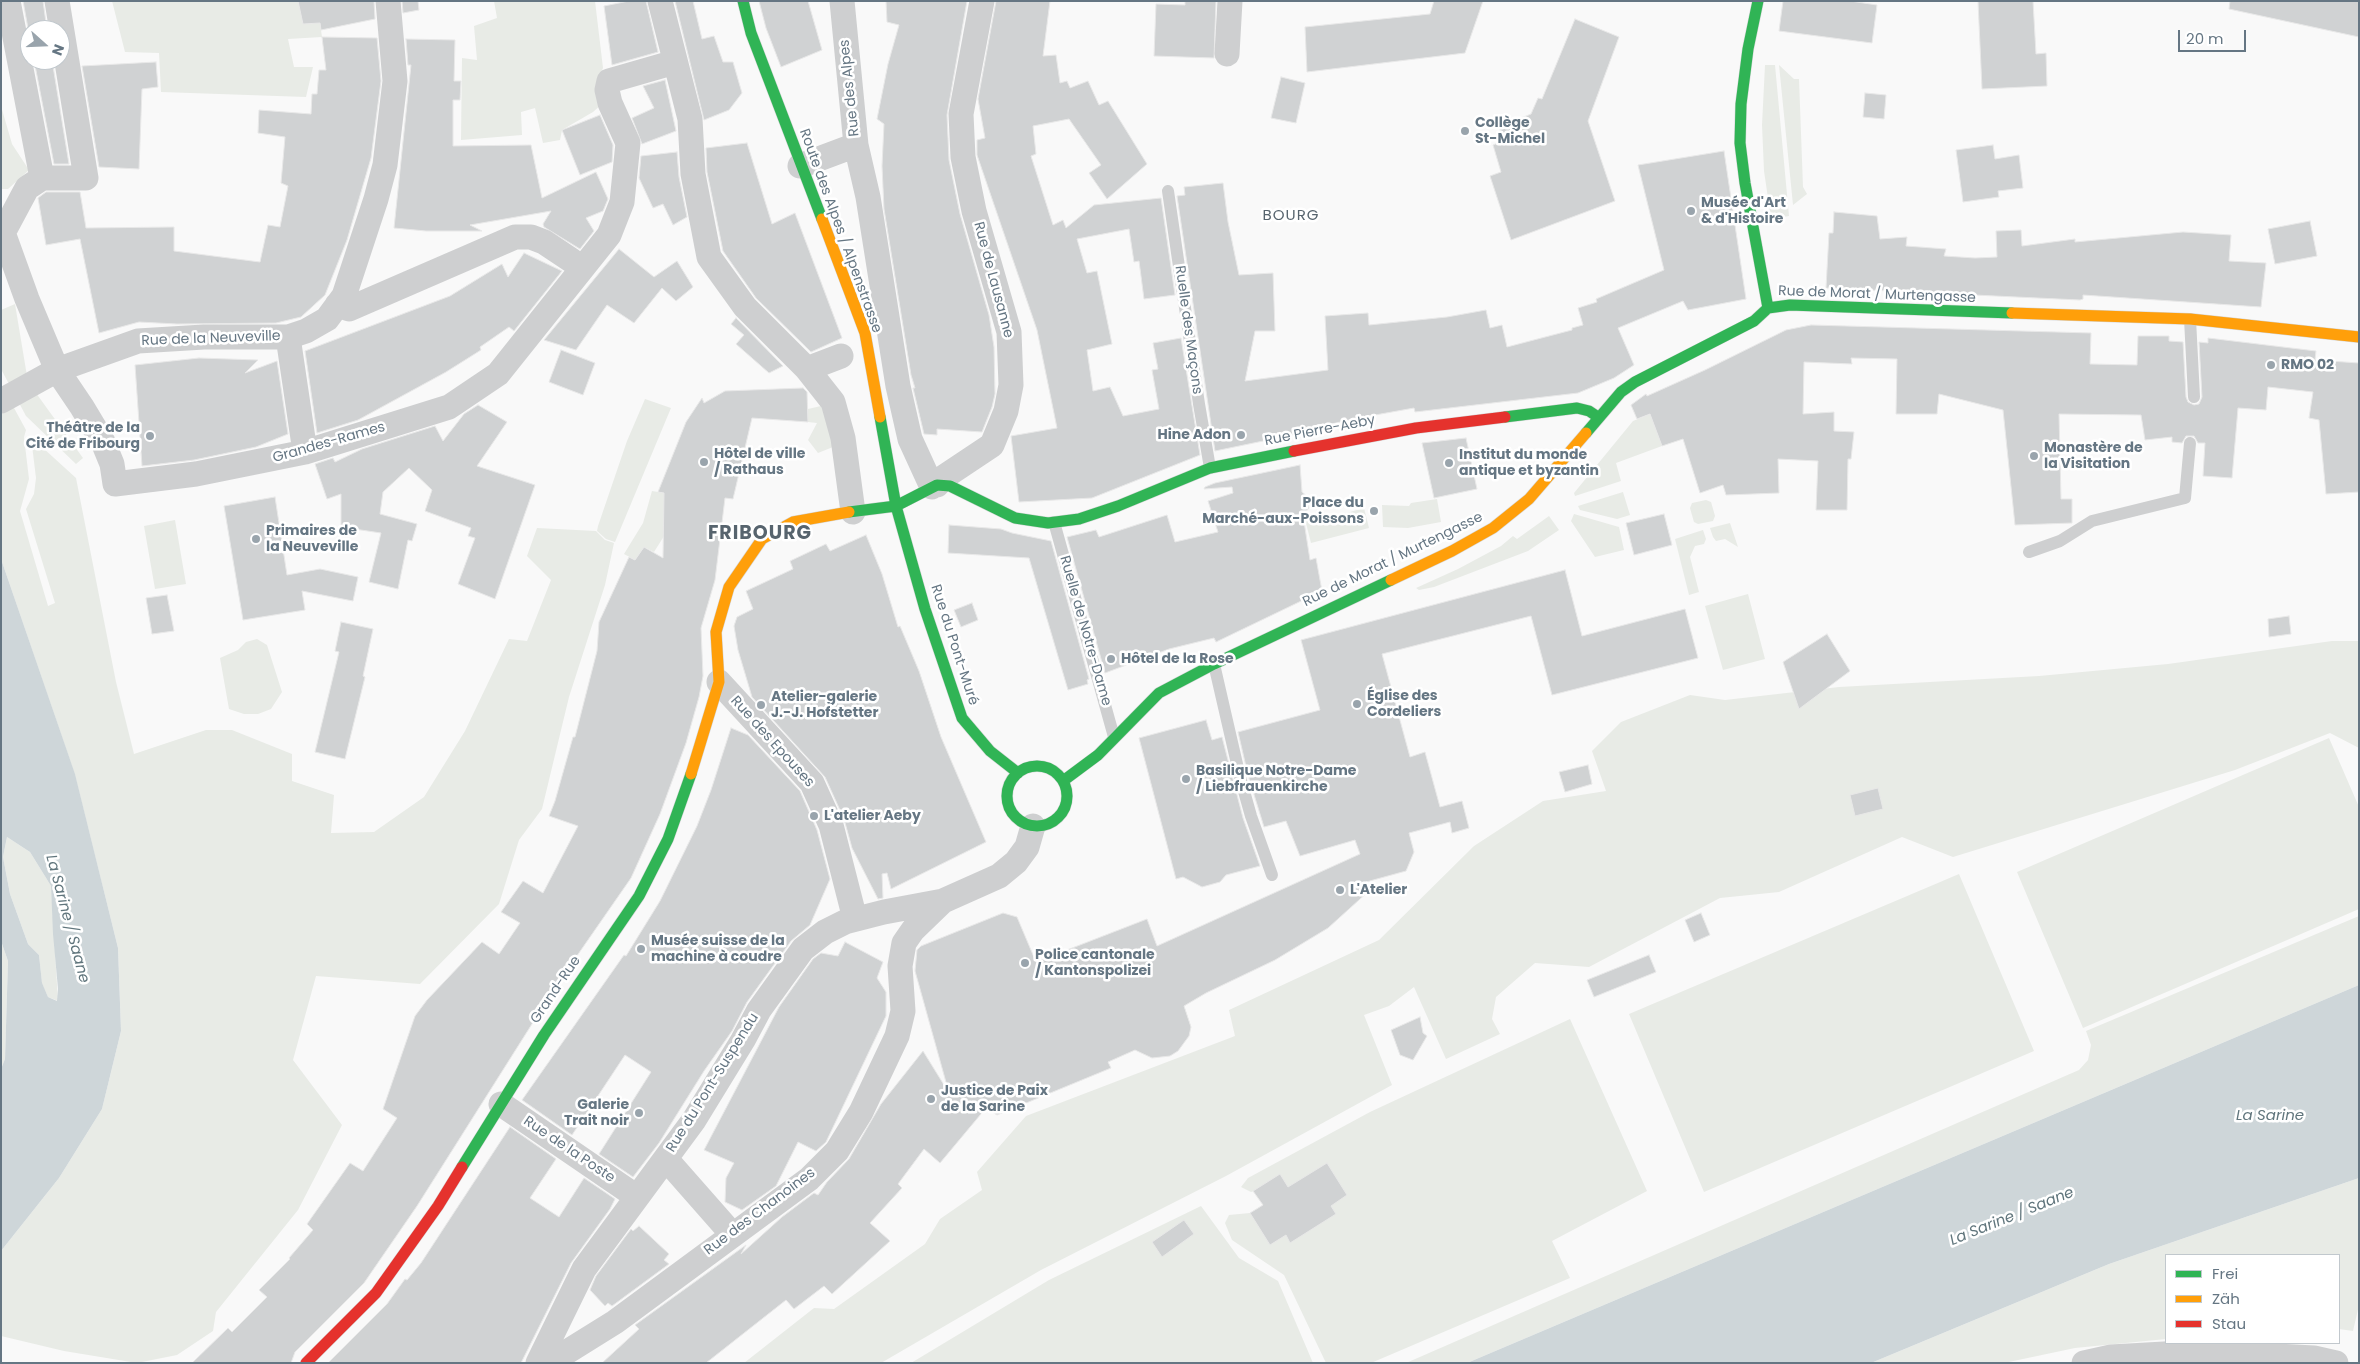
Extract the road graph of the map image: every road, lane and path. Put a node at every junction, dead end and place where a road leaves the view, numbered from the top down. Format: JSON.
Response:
{"nodes":[{"id":1,"x":8,"y":1,"type":"edge"},
{"id":2,"x":57,"y":1,"type":"edge"},
{"id":3,"x":388,"y":1,"type":"edge"},
{"id":4,"x":660,"y":1,"type":"edge"},
{"id":5,"x":743,"y":1,"type":"edge"},
{"id":6,"x":842,"y":1,"type":"edge"},
{"id":7,"x":982,"y":1,"type":"edge"},
{"id":8,"x":1230,"y":1,"type":"edge"},
{"id":9,"x":1758,"y":1,"type":"edge"},
{"id":10,"x":1227,"y":54,"type":"dead end"},
{"id":11,"x":676,"y":62,"type":"junction"},
{"id":12,"x":856,"y":145,"type":"junction"},
{"id":13,"x":800,"y":166,"type":"junction"},
{"id":14,"x":42,"y":178,"type":"junction"},
{"id":15,"x":1168,"y":190,"type":"dead end"},
{"id":16,"x":3,"y":229,"type":"edge"},
{"id":17,"x":576,"y":265,"type":"junction"},
{"id":18,"x":337,"y":305,"type":"junction"},
{"id":19,"x":1768,"y":308,"type":"junction"},
{"id":20,"x":2190,"y":319,"type":"junction"},
{"id":21,"x":288,"y":337,"type":"junction"},
{"id":22,"x":2359,"y":337,"type":"edge"},
{"id":23,"x":841,"y":356,"type":"dead end"},
{"id":24,"x":807,"y":369,"type":"junction"},
{"id":25,"x":47,"y":376,"type":"junction"},
{"id":26,"x":2194,"y":397,"type":"dead end"},
{"id":27,"x":1,"y":401,"type":"edge"},
{"id":28,"x":1598,"y":417,"type":"junction"},
{"id":29,"x":2190,"y":443,"type":"dead end"},
{"id":30,"x":305,"y":452,"type":"junction"},
{"id":31,"x":1210,"y":468,"type":"junction"},
{"id":32,"x":935,"y":486,"type":"junction"},
{"id":33,"x":896,"y":506,"type":"junction"},
{"id":34,"x":853,"y":512,"type":"junction"},
{"id":35,"x":1054,"y":522,"type":"junction"},
{"id":36,"x":2029,"y":552,"type":"dead end"},
{"id":37,"x":1214,"y":664,"type":"junction"},
{"id":38,"x":719,"y":682,"type":"junction"},
{"id":39,"x":1114,"y":739,"type":"junction"},
{"id":40,"x":1018,"y":773,"type":"junction"},
{"id":41,"x":1063,"y":781,"type":"junction"},
{"id":42,"x":1033,"y":826,"type":"junction"},
{"id":43,"x":1272,"y":876,"type":"dead end"},
{"id":44,"x":943,"y":901,"type":"junction"},
{"id":45,"x":855,"y":919,"type":"junction"},
{"id":46,"x":501,"y":1104,"type":"junction"},
{"id":47,"x":666,"y":1159,"type":"junction"},
{"id":48,"x":637,"y":1197,"type":"junction"},
{"id":49,"x":732,"y":1234,"type":"junction"},
{"id":50,"x":306,"y":1363,"type":"edge"},
{"id":51,"x":538,"y":1363,"type":"edge"},
{"id":52,"x":549,"y":1363,"type":"edge"},
{"id":53,"x":2084,"y":1363,"type":"edge"},
{"id":54,"x":2336,"y":1363,"type":"edge"}],
"edges":[{"from":1,"to":14,"type":"street"},
{"from":2,"to":14,"type":"street"},
{"from":3,"to":18,"type":"street","name":"Rue de la Neuveville"},
{"from":4,"to":11,"type":"street"},
{"from":5,"to":13,"type":"main road","name":"Route des Alpes / Alpenstrasse"},
{"from":6,"to":12,"type":"street","name":"Rue des Alpes"},
{"from":7,"to":32,"type":"street","name":"Rue de Lausanne"},
{"from":8,"to":10,"type":"street"},
{"from":9,"to":19,"type":"main road"},
{"from":11,"to":17,"type":"street","name":"Grandes-Rames"},
{"from":11,"to":24,"type":"street"},
{"from":12,"to":13,"type":"street","name":"Rue des Alpes"},
{"from":12,"to":32,"type":"street"},
{"from":13,"to":33,"type":"main road","name":"Route des Alpes / Alpenstrasse"},
{"from":14,"to":16,"type":"street"},
{"from":15,"to":31,"type":"lane","name":"Ruelle des Maçons"},
{"from":16,"to":25,"type":"street"},
{"from":17,"to":18,"type":"street"},
{"from":17,"to":30,"type":"street","name":"Grandes-Rames"},
{"from":18,"to":21,"type":"street","name":"Rue de la Neuveville"},
{"from":19,"to":20,"type":"main road","name":"Rue de Morat / Murtengasse"},
{"from":19,"to":28,"type":"main road","name":"Rue de Morat / Murtengasse"},
{"from":20,"to":22,"type":"main road","name":"Rue de Morat / Murtengasse"},
{"from":20,"to":26,"type":"lane"},
{"from":21,"to":25,"type":"street","name":"Rue de la Neuveville"},
{"from":21,"to":30,"type":"street"},
{"from":23,"to":24,"type":"street"},
{"from":24,"to":34,"type":"street"},
{"from":25,"to":27,"type":"street","name":"Rue de la Neuveville"},
{"from":25,"to":30,"type":"street","name":"Grandes-Rames"},
{"from":28,"to":31,"type":"main road","name":"Rue Pierre-Aeby"},
{"from":28,"to":37,"type":"main road","name":"Rue de Morat / Murtengasse"},
{"from":29,"to":36,"type":"lane"},
{"from":31,"to":35,"type":"main road","name":"Rue Pierre-Aeby"},
{"from":32,"to":33,"type":"main road","name":"Rue de Lausanne"},
{"from":32,"to":35,"type":"main road","name":"Rue Pierre-Aeby"},
{"from":33,"to":34,"type":"main road","name":"Rue de Lausanne"},
{"from":33,"to":40,"type":"main road","name":"Rue du Pont-Muré"},
{"from":34,"to":38,"type":"main road","name":"Grand-Rue"},
{"from":35,"to":39,"type":"lane","name":"Ruelle de Notre-Dame"},
{"from":37,"to":39,"type":"main road","name":"Rue de Morat / Murtengasse"},
{"from":37,"to":43,"type":"lane"},
{"from":38,"to":45,"type":"street","name":"Rue des Epouses"},
{"from":38,"to":46,"type":"main road","name":"Grand-Rue"},
{"from":39,"to":41,"type":"main road","name":"Rue de Morat / Murtengasse"},
{"from":40,"to":41,"type":"main road"},
{"from":40,"to":42,"type":"main road"},
{"from":41,"to":42,"type":"main road"},
{"from":42,"to":44,"type":"street"},
{"from":44,"to":45,"type":"street","name":"Rue du Pont-Suspendu"},
{"from":44,"to":49,"type":"street","name":"Rue des Chanoines"},
{"from":45,"to":47,"type":"street","name":"Rue du Pont-Suspendu"},
{"from":46,"to":48,"type":"street","name":"Rue de la Poste"},
{"from":46,"to":50,"type":"main road","name":"Grand-Rue"},
{"from":47,"to":48,"type":"street","name":"Rue du Pont-Suspendu"},
{"from":47,"to":49,"type":"street"},
{"from":48,"to":51,"type":"street","name":"Rue du Pont-Suspendu"},
{"from":49,"to":52,"type":"street","name":"Rue des Chanoines"},
{"from":53,"to":54,"type":"street"}]}
